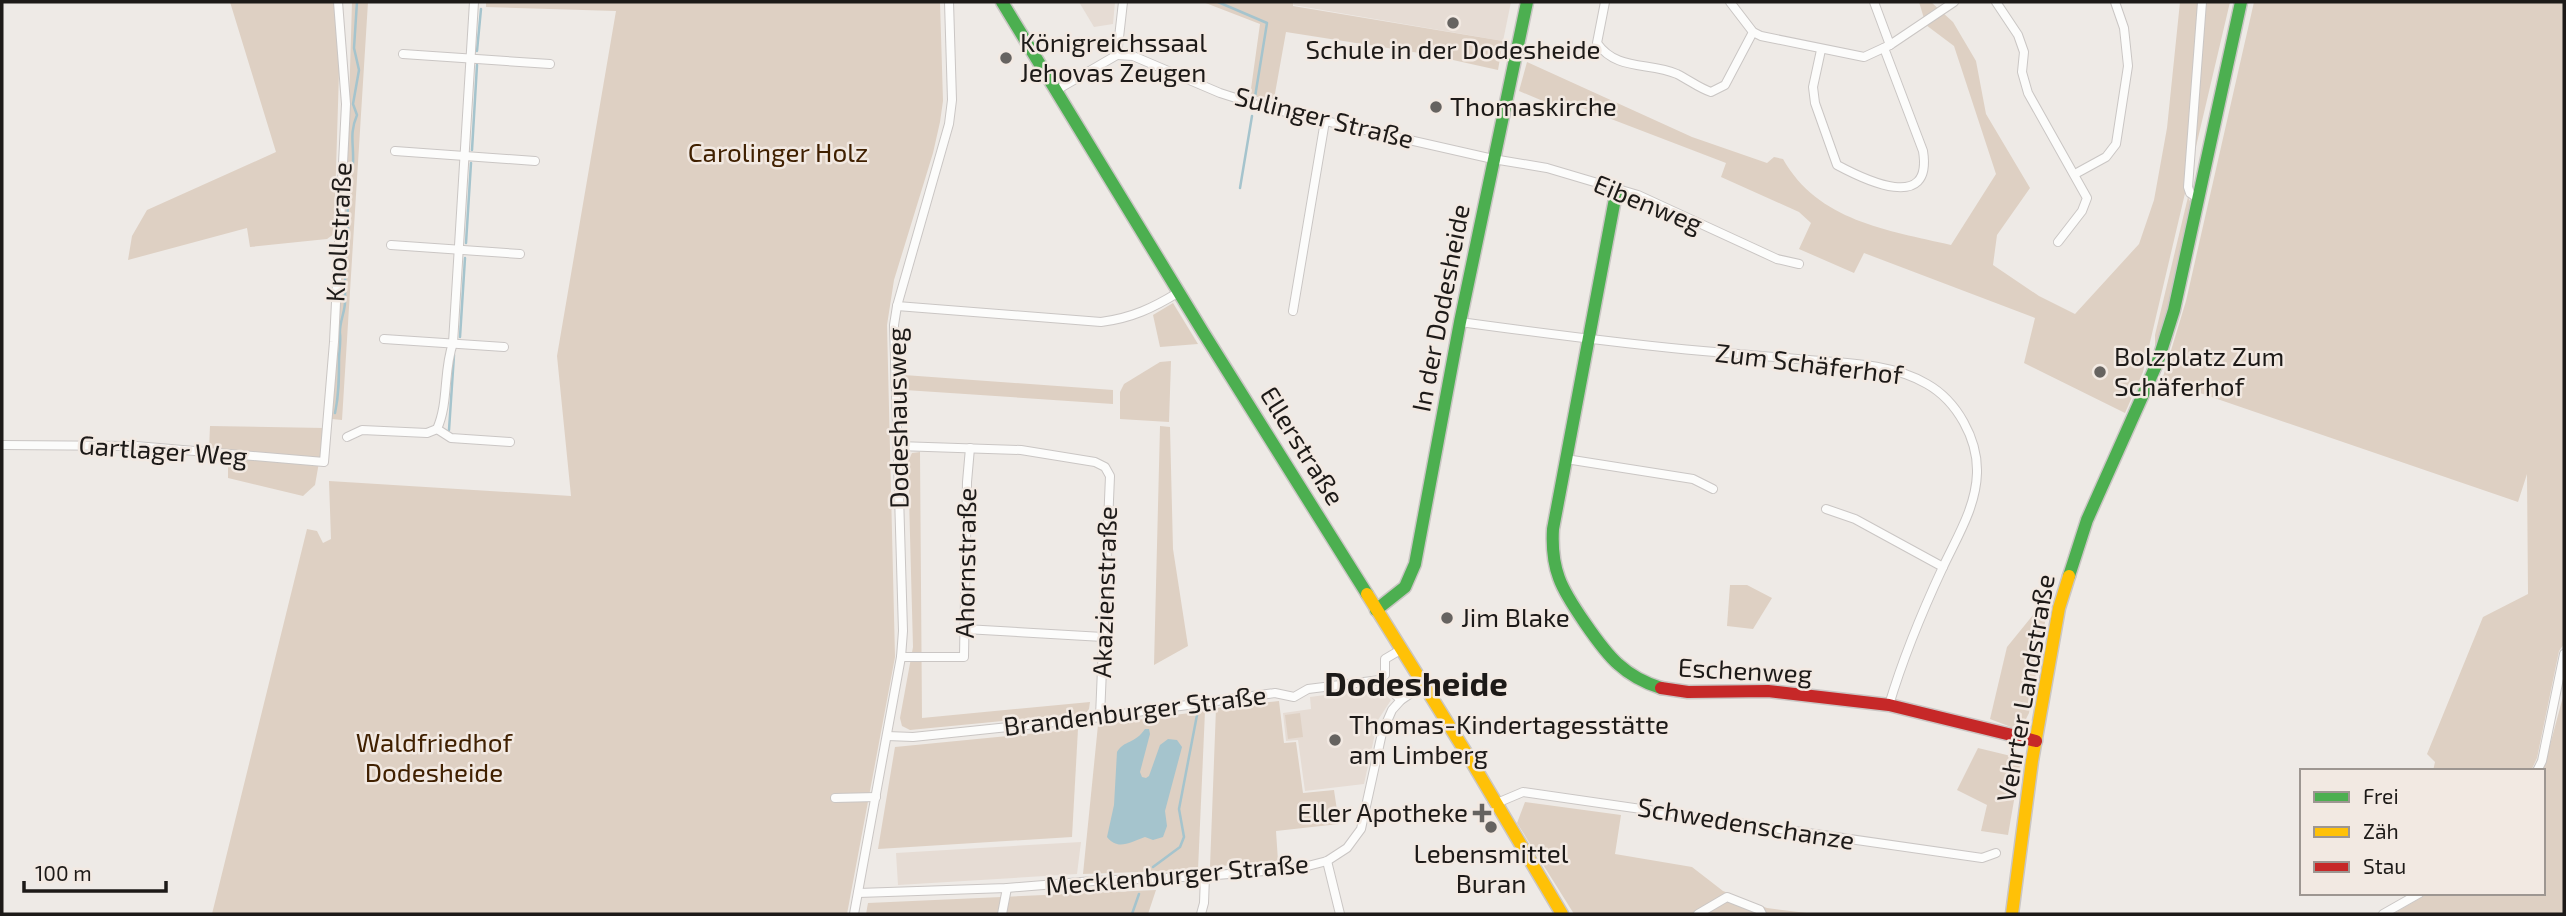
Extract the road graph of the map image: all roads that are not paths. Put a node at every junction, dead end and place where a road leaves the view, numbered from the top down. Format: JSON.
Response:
{"nodes":[{"id":1,"x":338,"y":2,"type":"edge"},
{"id":2,"x":474,"y":2,"type":"edge"},
{"id":3,"x":949,"y":2,"type":"edge"},
{"id":4,"x":1002,"y":2,"type":"edge"},
{"id":5,"x":1123,"y":2,"type":"edge"},
{"id":6,"x":1527,"y":2,"type":"edge"},
{"id":7,"x":1605,"y":2,"type":"edge"},
{"id":8,"x":1730,"y":2,"type":"edge"},
{"id":9,"x":1874,"y":2,"type":"edge"},
{"id":10,"x":1954,"y":2,"type":"edge"},
{"id":11,"x":1996,"y":2,"type":"edge"},
{"id":12,"x":2115,"y":2,"type":"edge"},
{"id":13,"x":2202,"y":2,"type":"edge"},
{"id":14,"x":2241,"y":2,"type":"edge"},
{"id":15,"x":1753,"y":32,"type":"junction"},
{"id":16,"x":1887,"y":47,"type":"junction"},
{"id":17,"x":1821,"y":50,"type":"junction"},
{"id":18,"x":403,"y":54,"type":"dead end"},
{"id":19,"x":1117,"y":55,"type":"junction"},
{"id":20,"x":471,"y":58,"type":"junction"},
{"id":21,"x":550,"y":64,"type":"dead end"},
{"id":22,"x":1055,"y":91,"type":"junction"},
{"id":23,"x":1325,"y":121,"type":"junction"},
{"id":24,"x":395,"y":152,"type":"dead end"},
{"id":25,"x":465,"y":156,"type":"junction"},
{"id":26,"x":1493,"y":159,"type":"junction"},
{"id":27,"x":535,"y":161,"type":"dead end"},
{"id":28,"x":2075,"y":174,"type":"junction"},
{"id":29,"x":1616,"y":188,"type":"junction"},
{"id":30,"x":2199,"y":199,"type":"junction"},
{"id":31,"x":2058,"y":242,"type":"dead end"},
{"id":32,"x":391,"y":245,"type":"dead end"},
{"id":33,"x":459,"y":250,"type":"junction"},
{"id":34,"x":520,"y":254,"type":"dead end"},
{"id":35,"x":1798,"y":264,"type":"dead end"},
{"id":36,"x":1179,"y":292,"type":"junction"},
{"id":37,"x":897,"y":306,"type":"junction"},
{"id":38,"x":1293,"y":311,"type":"dead end"},
{"id":39,"x":1460,"y":322,"type":"junction"},
{"id":40,"x":384,"y":339,"type":"dead end"},
{"id":41,"x":1588,"y":340,"type":"junction"},
{"id":42,"x":453,"y":344,"type":"junction"},
{"id":43,"x":504,"y":347,"type":"dead end"},
{"id":44,"x":437,"y":429,"type":"junction"},
{"id":45,"x":346,"y":438,"type":"dead end"},
{"id":46,"x":510,"y":442,"type":"dead end"},
{"id":47,"x":2,"y":445,"type":"edge"},
{"id":48,"x":898,"y":446,"type":"junction"},
{"id":49,"x":970,"y":448,"type":"junction"},
{"id":50,"x":1566,"y":459,"type":"junction"},
{"id":51,"x":324,"y":462,"type":"joint"},
{"id":52,"x":1713,"y":489,"type":"dead end"},
{"id":53,"x":1826,"y":509,"type":"dead end"},
{"id":54,"x":1943,"y":567,"type":"junction"},
{"id":55,"x":1376,"y":610,"type":"junction"},
{"id":56,"x":965,"y":629,"type":"junction"},
{"id":57,"x":1103,"y":637,"type":"junction"},
{"id":58,"x":1402,"y":649,"type":"junction"},
{"id":59,"x":2564,"y":654,"type":"edge"},
{"id":60,"x":901,"y":657,"type":"junction"},
{"id":61,"x":1380,"y":680,"type":"junction"},
{"id":62,"x":1423,"y":685,"type":"junction"},
{"id":63,"x":1401,"y":700,"type":"junction"},
{"id":64,"x":1889,"y":705,"type":"junction"},
{"id":65,"x":1100,"y":717,"type":"junction"},
{"id":66,"x":887,"y":736,"type":"junction"},
{"id":67,"x":2036,"y":741,"type":"junction"},
{"id":68,"x":2538,"y":769,"type":"edge"},
{"id":69,"x":876,"y":797,"type":"junction"},
{"id":70,"x":835,"y":798,"type":"dead end"},
{"id":71,"x":1497,"y":803,"type":"junction"},
{"id":72,"x":1996,"y":853,"type":"dead end"},
{"id":73,"x":1327,"y":861,"type":"junction"},
{"id":74,"x":1205,"y":876,"type":"junction"},
{"id":75,"x":1007,"y":888,"type":"junction"},
{"id":76,"x":858,"y":894,"type":"junction"},
{"id":77,"x":2416,"y":895,"type":"edge"},
{"id":78,"x":854,"y":914,"type":"edge"},
{"id":79,"x":1002,"y":914,"type":"edge"},
{"id":80,"x":1201,"y":914,"type":"edge"},
{"id":81,"x":1340,"y":914,"type":"edge"},
{"id":82,"x":1562,"y":914,"type":"edge"},
{"id":83,"x":1698,"y":914,"type":"edge"},
{"id":84,"x":1762,"y":914,"type":"edge"},
{"id":85,"x":2012,"y":914,"type":"edge"},
{"id":86,"x":2383,"y":914,"type":"edge"}],
"edges":[{"from":1,"to":51,"type":"street","name":"Knollstraße"},
{"from":2,"to":20,"type":"street"},
{"from":3,"to":37,"type":"street","name":"Dodeshausweg"},
{"from":4,"to":22,"type":"street","name":"Ellerstraße"},
{"from":5,"to":19,"type":"street"},
{"from":6,"to":26,"type":"street","name":"In der Dodesheide"},
{"from":7,"to":15,"type":"street"},
{"from":8,"to":15,"type":"street"},
{"from":9,"to":16,"type":"street"},
{"from":10,"to":16,"type":"street"},
{"from":11,"to":28,"type":"street"},
{"from":12,"to":28,"type":"street"},
{"from":13,"to":30,"type":"street"},
{"from":14,"to":30,"type":"street","name":"Vehrter Landstraße"},
{"from":15,"to":17,"type":"street"},
{"from":16,"to":17,"type":"street"},
{"from":16,"to":17,"type":"street"},
{"from":18,"to":20,"type":"street"},
{"from":19,"to":22,"type":"street"},
{"from":19,"to":23,"type":"street","name":"Sulinger Straße"},
{"from":20,"to":21,"type":"street"},
{"from":20,"to":25,"type":"street"},
{"from":22,"to":36,"type":"street","name":"Ellerstraße"},
{"from":23,"to":26,"type":"street","name":"Sulinger Straße"},
{"from":23,"to":38,"type":"street"},
{"from":24,"to":25,"type":"street"},
{"from":25,"to":27,"type":"street"},
{"from":25,"to":33,"type":"street"},
{"from":26,"to":29,"type":"street","name":"Eibenweg"},
{"from":26,"to":39,"type":"street","name":"In der Dodesheide"},
{"from":28,"to":31,"type":"street"},
{"from":29,"to":35,"type":"street","name":"Eibenweg"},
{"from":29,"to":41,"type":"street","name":"Eschenweg"},
{"from":30,"to":67,"type":"street","name":"Vehrter Landstraße"},
{"from":32,"to":33,"type":"street"},
{"from":33,"to":34,"type":"street"},
{"from":33,"to":42,"type":"street"},
{"from":36,"to":37,"type":"street"},
{"from":36,"to":55,"type":"street","name":"Ellerstraße"},
{"from":37,"to":48,"type":"street","name":"Dodeshausweg"},
{"from":39,"to":41,"type":"street","name":"Zum Schäferhof"},
{"from":39,"to":55,"type":"street","name":"In der Dodesheide"},
{"from":40,"to":42,"type":"street"},
{"from":41,"to":50,"type":"street","name":"Eschenweg"},
{"from":41,"to":54,"type":"street","name":"Zum Schäferhof"},
{"from":42,"to":43,"type":"street"},
{"from":42,"to":44,"type":"street"},
{"from":44,"to":45,"type":"street"},
{"from":44,"to":46,"type":"street"},
{"from":47,"to":51,"type":"street","name":"Gartlager Weg"},
{"from":48,"to":49,"type":"street"},
{"from":48,"to":60,"type":"street","name":"Dodeshausweg"},
{"from":49,"to":56,"type":"street","name":"Ahornstraße"},
{"from":49,"to":57,"type":"street","name":"Akazienstraße"},
{"from":50,"to":52,"type":"street"},
{"from":50,"to":64,"type":"street","name":"Eschenweg"},
{"from":53,"to":54,"type":"street"},
{"from":54,"to":64,"type":"street","name":"Zum Schäferhof"},
{"from":55,"to":58,"type":"street","name":"Ellerstraße"},
{"from":56,"to":57,"type":"street"},
{"from":56,"to":60,"type":"street","name":"Ahornstraße"},
{"from":57,"to":65,"type":"street","name":"Akazienstraße"},
{"from":58,"to":61,"type":"street"},
{"from":58,"to":62,"type":"street","name":"Ellerstraße"},
{"from":59,"to":68,"type":"street"},
{"from":60,"to":66,"type":"street","name":"Dodeshausweg"},
{"from":61,"to":63,"type":"street"},
{"from":61,"to":65,"type":"street","name":"Brandenburger Straße"},
{"from":62,"to":63,"type":"street","name":"Mecklenburger Straße"},
{"from":62,"to":71,"type":"street","name":"Ellerstraße"},
{"from":63,"to":73,"type":"street","name":"Mecklenburger Straße"},
{"from":64,"to":67,"type":"street","name":"Eschenweg"},
{"from":65,"to":66,"type":"street","name":"Brandenburger Straße"},
{"from":66,"to":69,"type":"street","name":"Dodeshausweg"},
{"from":67,"to":85,"type":"street","name":"Vehrter Landstraße"},
{"from":69,"to":70,"type":"street"},
{"from":69,"to":76,"type":"street","name":"Dodeshausweg"},
{"from":71,"to":72,"type":"street","name":"Schwedenschanze"},
{"from":71,"to":82,"type":"street","name":"Ellerstraße"},
{"from":73,"to":74,"type":"street","name":"Mecklenburger Straße"},
{"from":73,"to":81,"type":"street"},
{"from":74,"to":75,"type":"street","name":"Mecklenburger Straße"},
{"from":74,"to":80,"type":"street"},
{"from":75,"to":76,"type":"street","name":"Mecklenburger Straße"},
{"from":75,"to":79,"type":"street"},
{"from":76,"to":78,"type":"street","name":"Dodeshausweg"},
{"from":77,"to":86,"type":"street"},
{"from":83,"to":84,"type":"street"}]}
